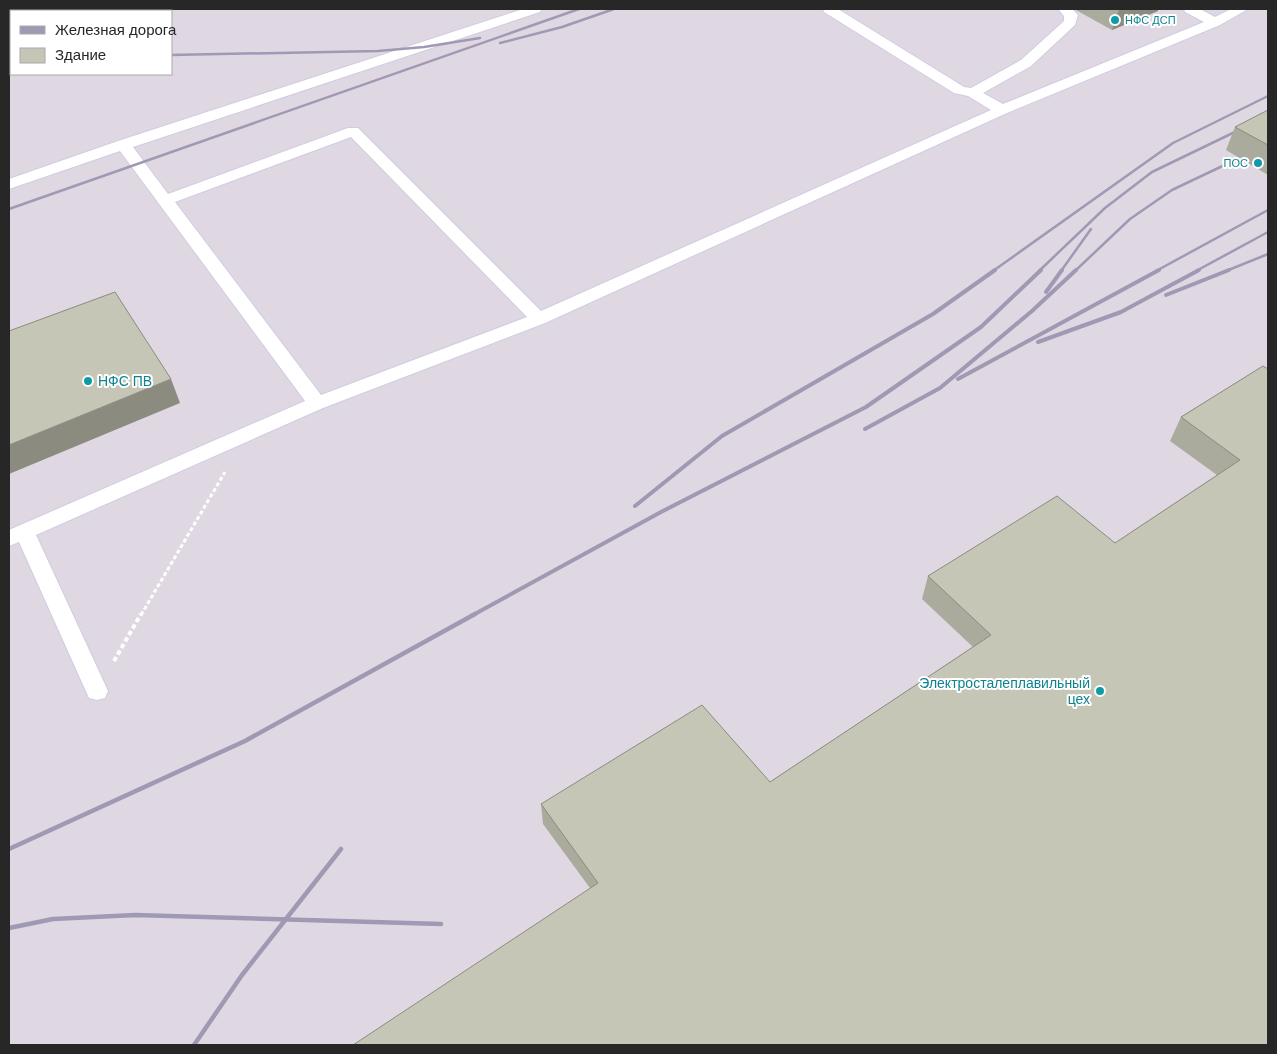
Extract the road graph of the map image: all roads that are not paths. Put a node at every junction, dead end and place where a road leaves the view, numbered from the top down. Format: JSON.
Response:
{"nodes":[{"id":1,"x":535,"y":9,"type":"edge"},
{"id":2,"x":829,"y":9,"type":"edge"},
{"id":3,"x":1064,"y":9,"type":"edge"},
{"id":4,"x":1190,"y":9,"type":"edge"},
{"id":5,"x":1241,"y":9,"type":"edge"},
{"id":6,"x":1215,"y":22,"type":"junction"},
{"id":7,"x":973,"y":93,"type":"junction"},
{"id":8,"x":1002,"y":110,"type":"junction"},
{"id":9,"x":123,"y":144,"type":"junction"},
{"id":10,"x":9,"y":184,"type":"edge"},
{"id":11,"x":166,"y":200,"type":"junction"},
{"id":12,"x":539,"y":320,"type":"junction"},
{"id":13,"x":317,"y":403,"type":"junction"},
{"id":14,"x":17,"y":534,"type":"edge"},
{"id":15,"x":97,"y":691,"type":"road end"}],
"edges":[{"from":1,"to":9,"type":"lane"},
{"from":2,"to":7,"type":"lane"},
{"from":3,"to":7,"type":"lane"},
{"from":4,"to":6,"type":"lane"},
{"from":5,"to":6,"type":"lane"},
{"from":6,"to":8,"type":"lane"},
{"from":7,"to":8,"type":"lane"},
{"from":8,"to":12,"type":"lane"},
{"from":9,"to":10,"type":"lane"},
{"from":9,"to":11,"type":"lane"},
{"from":11,"to":12,"type":"lane"},
{"from":11,"to":13,"type":"lane"},
{"from":12,"to":13,"type":"lane"},
{"from":13,"to":14,"type":"lane"},
{"from":14,"to":15,"type":"lane"}]}
